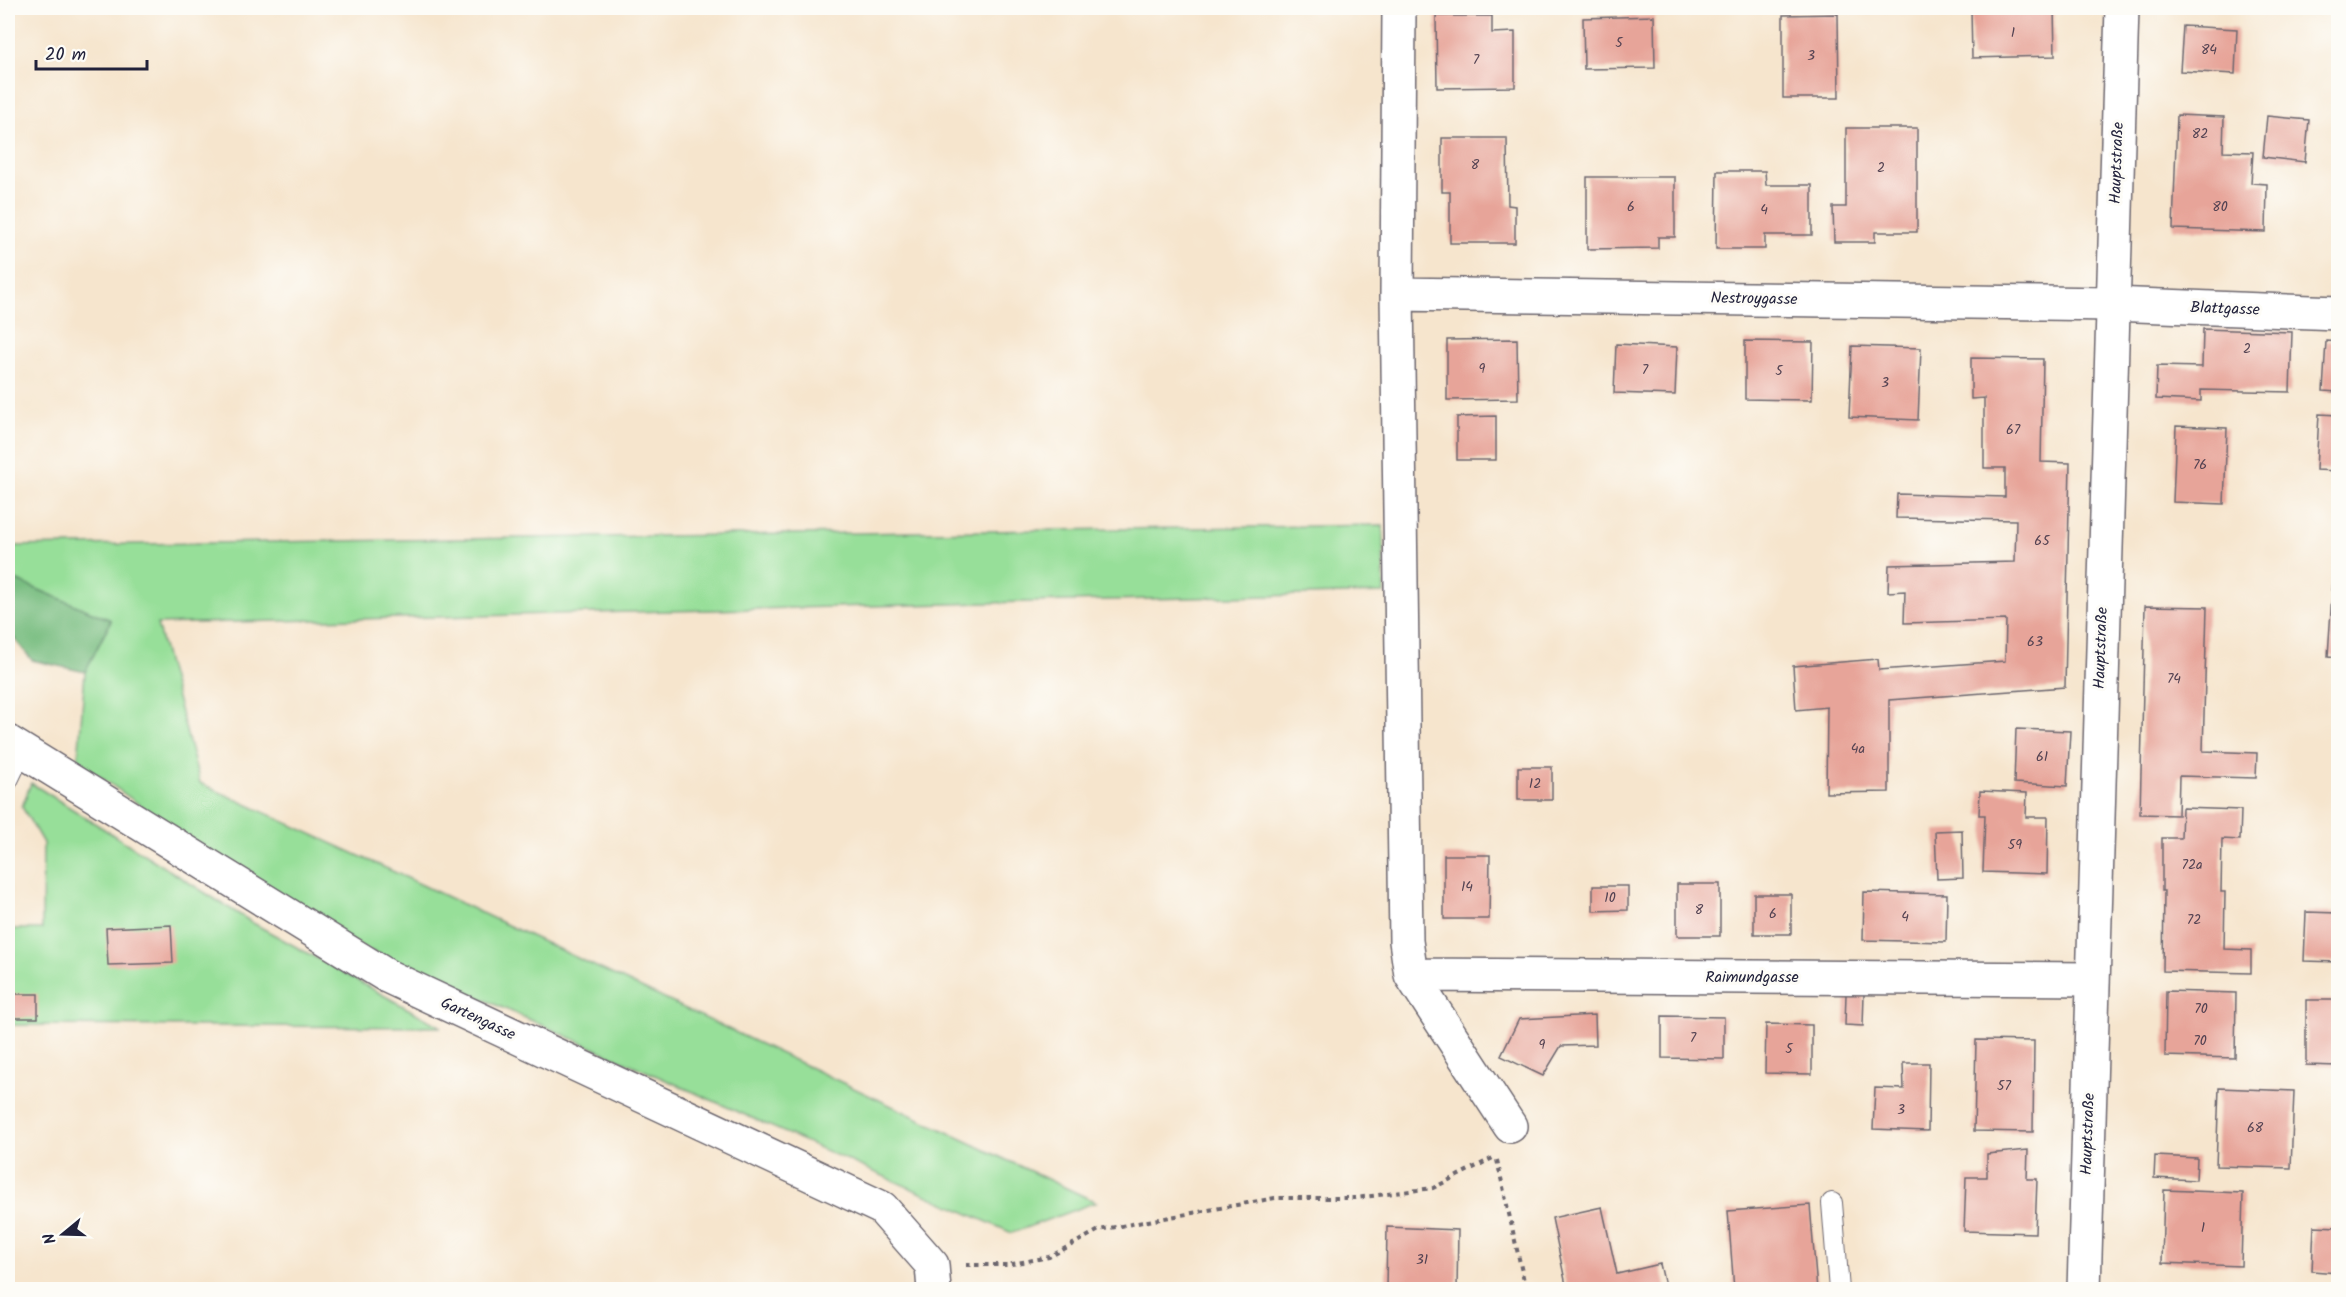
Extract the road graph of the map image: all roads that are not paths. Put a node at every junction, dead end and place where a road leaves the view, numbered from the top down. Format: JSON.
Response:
{"nodes":[{"id":1,"x":1399,"y":8,"type":"edge"},
{"id":2,"x":2122,"y":8,"type":"edge"},
{"id":3,"x":1396,"y":294,"type":"junction"},
{"id":4,"x":2112,"y":304,"type":"junction"},
{"id":5,"x":2338,"y":313,"type":"edge"},
{"id":6,"x":15,"y":747,"type":"edge"},
{"id":7,"x":8,"y":780,"type":"edge"},
{"id":8,"x":1411,"y":975,"type":"junction"},
{"id":9,"x":2092,"y":979,"type":"junction"},
{"id":10,"x":1510,"y":1126,"type":"dead end"},
{"id":11,"x":1832,"y":1203,"type":"dead end"},
{"id":12,"x":933,"y":1277,"type":"edge"},
{"id":13,"x":1839,"y":1290,"type":"edge"},
{"id":14,"x":2084,"y":1290,"type":"edge"}],
"edges":[{"from":1,"to":3,"type":"street"},
{"from":2,"to":4,"type":"street","name":"Hauptstraße"},
{"from":3,"to":4,"type":"street","name":"Nestroygasse"},
{"from":3,"to":8,"type":"street"},
{"from":4,"to":5,"type":"street","name":"Blattgasse"},
{"from":4,"to":9,"type":"street","name":"Hauptstraße"},
{"from":6,"to":7,"type":"lane"},
{"from":6,"to":12,"type":"street","name":"Gartengasse"},
{"from":8,"to":9,"type":"street","name":"Raimundgasse"},
{"from":8,"to":10,"type":"street"},
{"from":9,"to":14,"type":"street","name":"Hauptstraße"},
{"from":11,"to":13,"type":"lane"}]}
